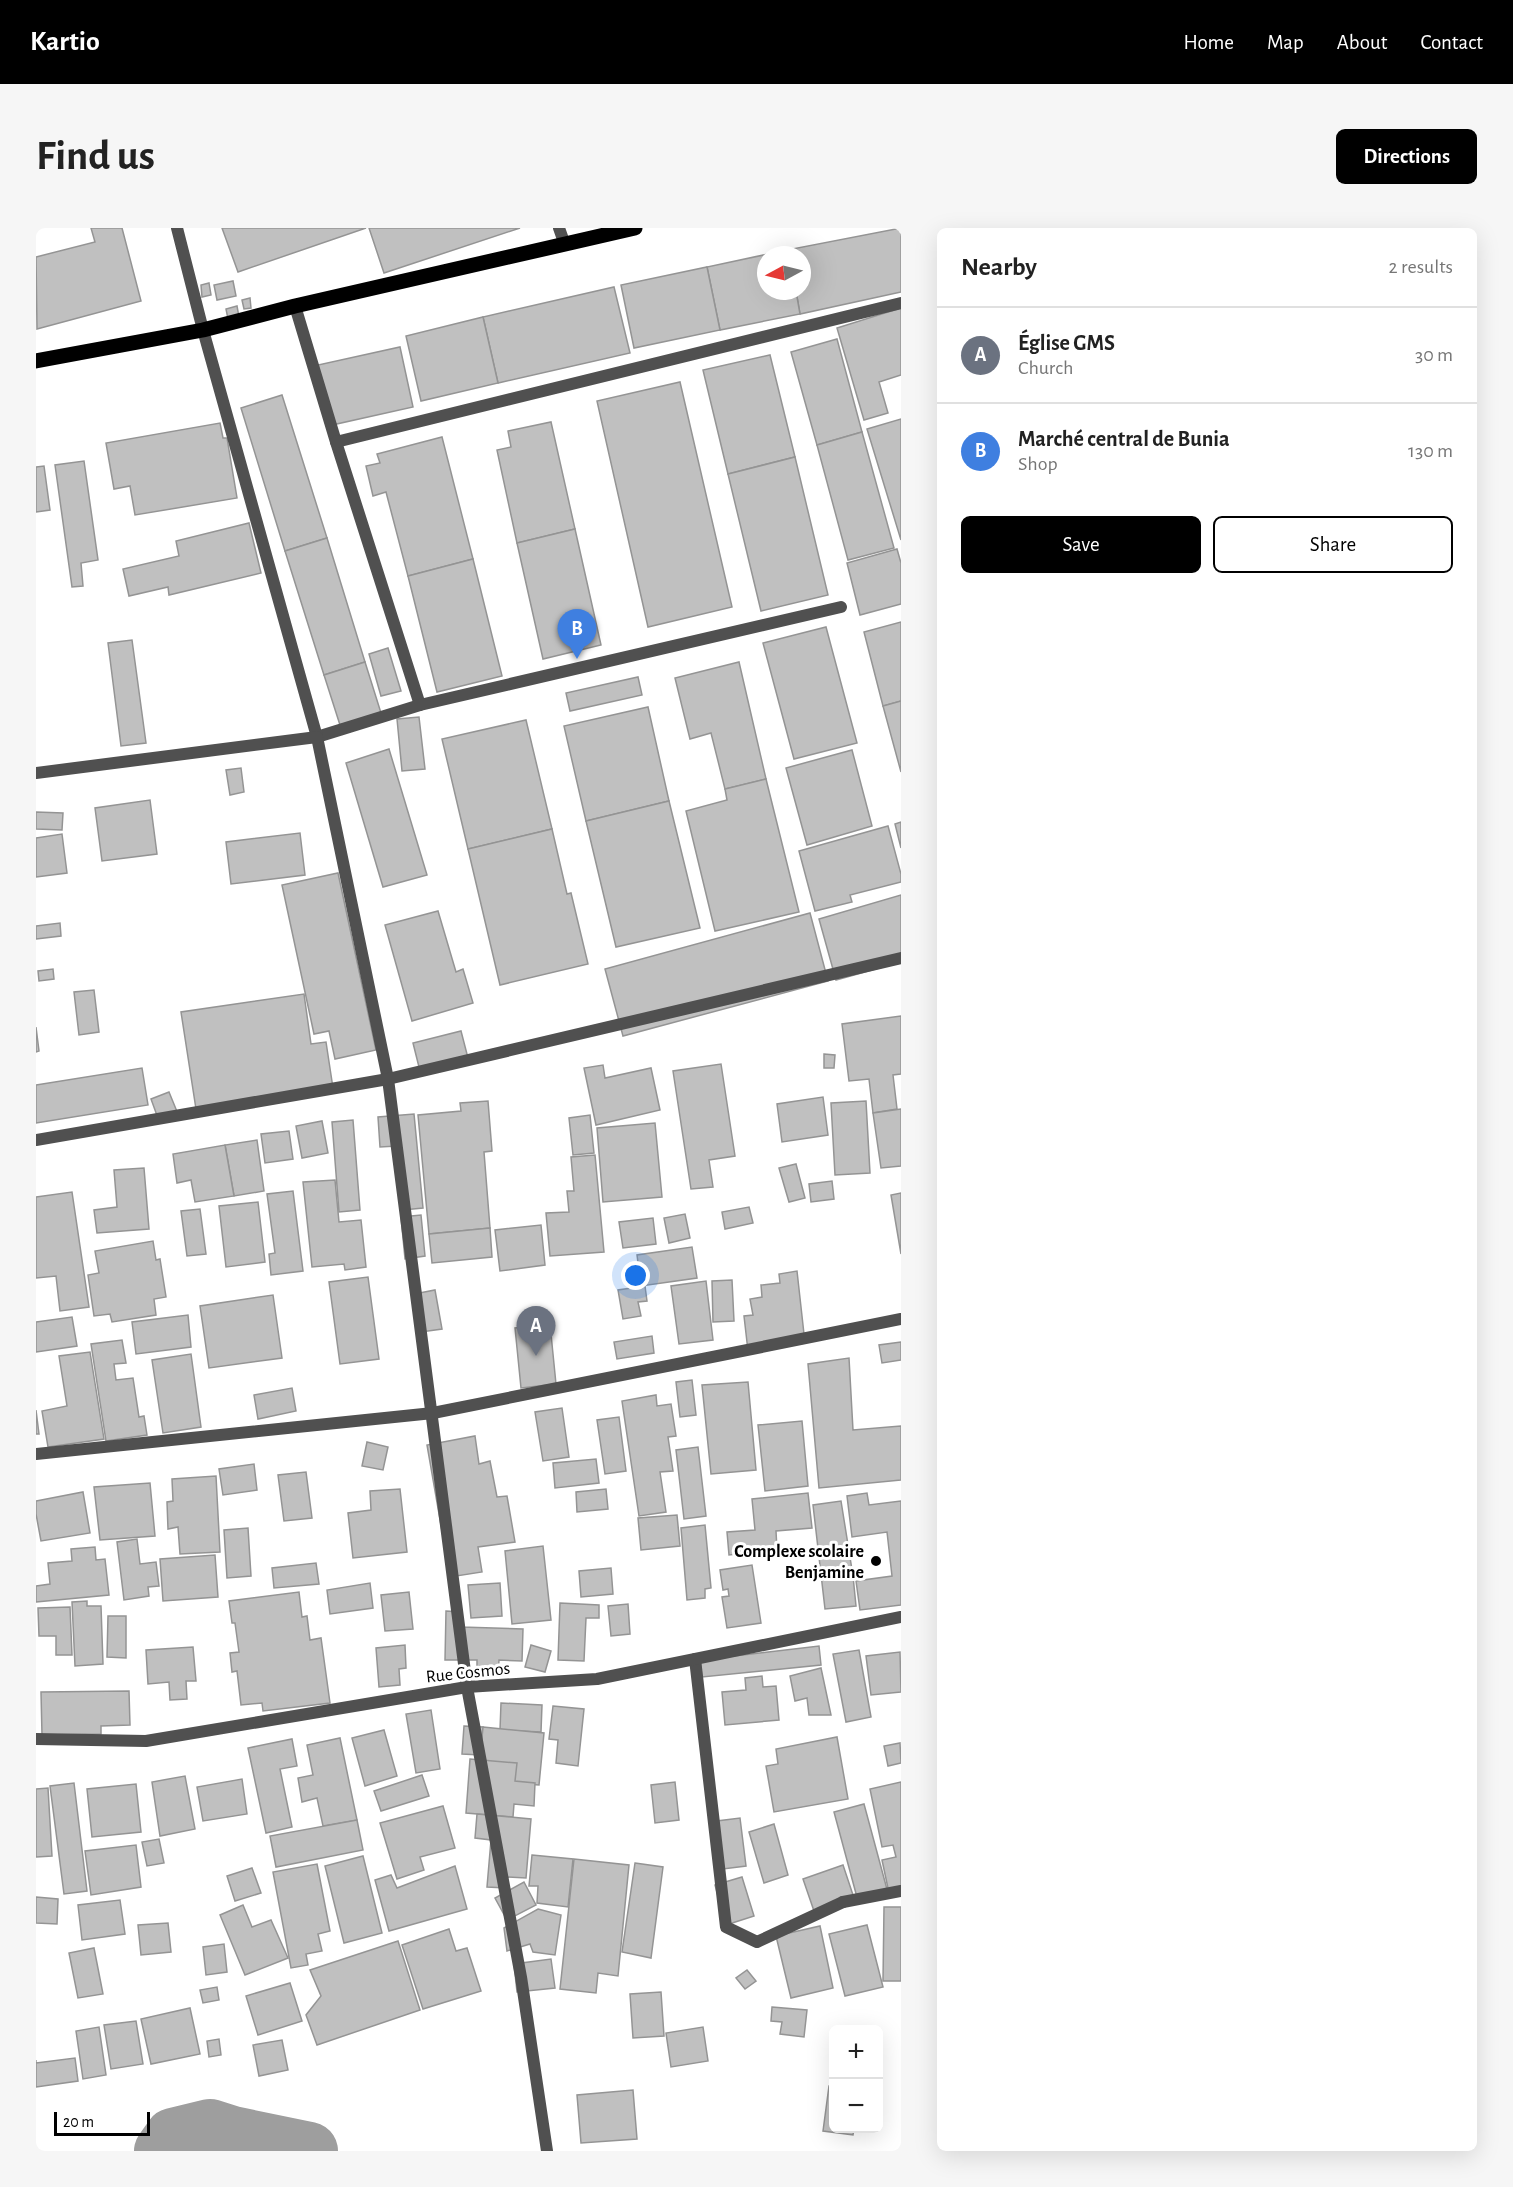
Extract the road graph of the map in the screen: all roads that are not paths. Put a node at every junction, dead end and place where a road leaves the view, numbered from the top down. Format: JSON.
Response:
{"nodes":[{"id":1,"x":177,"y":228,"type":"edge"},
{"id":2,"x":559,"y":228,"type":"edge"},
{"id":3,"x":635,"y":228,"type":"edge"},
{"id":4,"x":565,"y":244,"type":"junction"},
{"id":5,"x":901,"y":303,"type":"edge"},
{"id":6,"x":295,"y":306,"type":"junction"},
{"id":7,"x":203,"y":330,"type":"junction"},
{"id":8,"x":36,"y":361,"type":"edge"},
{"id":9,"x":336,"y":442,"type":"junction"},
{"id":10,"x":841,"y":608,"type":"dead end"},
{"id":11,"x":420,"y":705,"type":"junction"},
{"id":12,"x":317,"y":737,"type":"junction"},
{"id":13,"x":36,"y":773,"type":"edge"},
{"id":14,"x":901,"y":958,"type":"edge"},
{"id":15,"x":388,"y":1079,"type":"junction"},
{"id":16,"x":36,"y":1140,"type":"edge"},
{"id":17,"x":901,"y":1319,"type":"edge"},
{"id":18,"x":433,"y":1413,"type":"junction"},
{"id":19,"x":36,"y":1454,"type":"edge"},
{"id":20,"x":901,"y":1617,"type":"edge"},
{"id":21,"x":695,"y":1659,"type":"junction"},
{"id":22,"x":467,"y":1687,"type":"junction"},
{"id":23,"x":36,"y":1739,"type":"edge"},
{"id":24,"x":901,"y":1891,"type":"edge"},
{"id":25,"x":547,"y":2151,"type":"edge"}],
"edges":[{"from":1,"to":7,"type":"street"},
{"from":2,"to":4,"type":"street"},
{"from":3,"to":4,"type":"main road"},
{"from":4,"to":6,"type":"main road"},
{"from":5,"to":9,"type":"street"},
{"from":6,"to":7,"type":"main road"},
{"from":6,"to":9,"type":"street"},
{"from":7,"to":8,"type":"main road"},
{"from":7,"to":12,"type":"street"},
{"from":9,"to":11,"type":"street"},
{"from":10,"to":11,"type":"street"},
{"from":11,"to":12,"type":"street"},
{"from":12,"to":13,"type":"street"},
{"from":12,"to":15,"type":"street"},
{"from":14,"to":15,"type":"street"},
{"from":15,"to":16,"type":"street"},
{"from":15,"to":18,"type":"street"},
{"from":17,"to":18,"type":"street"},
{"from":18,"to":19,"type":"street"},
{"from":18,"to":22,"type":"street"},
{"from":20,"to":21,"type":"street","name":"Rue Cosmos"},
{"from":21,"to":22,"type":"street","name":"Rue Cosmos"},
{"from":21,"to":24,"type":"street"},
{"from":22,"to":23,"type":"street","name":"Rue Cosmos"},
{"from":22,"to":25,"type":"street"}]}
